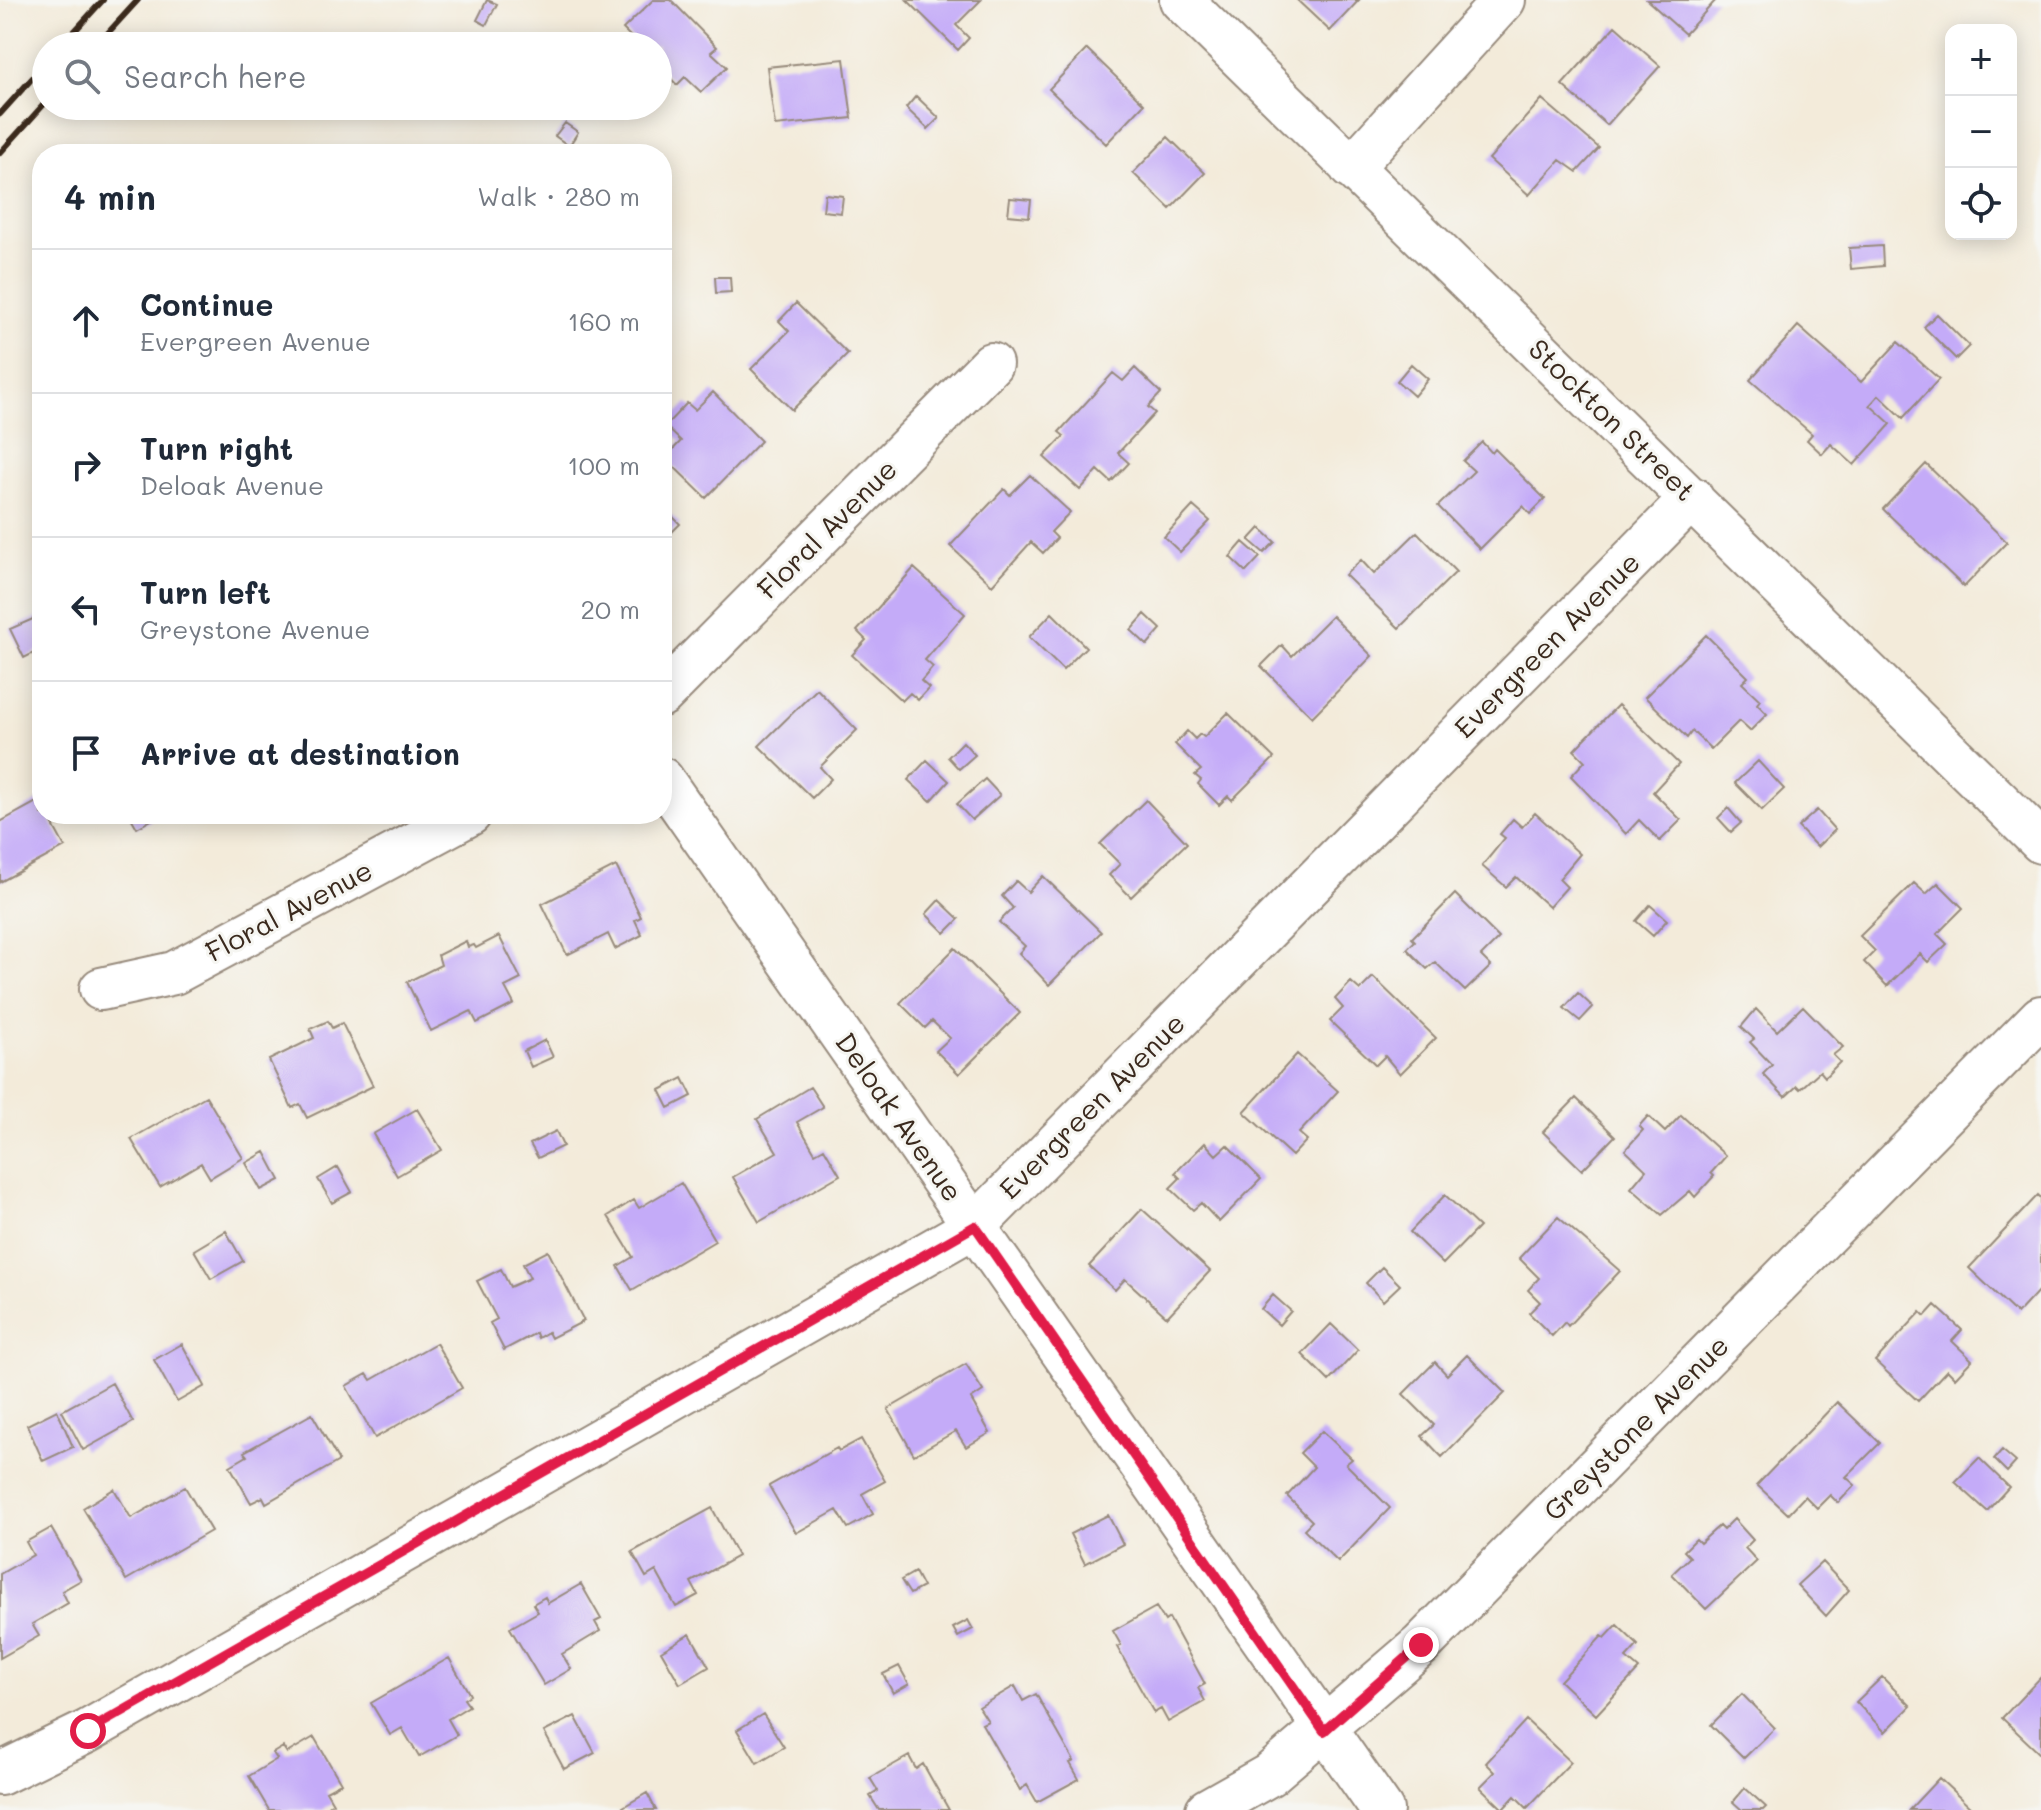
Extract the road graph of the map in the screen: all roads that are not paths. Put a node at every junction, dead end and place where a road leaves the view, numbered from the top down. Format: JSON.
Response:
{"nodes":[{"id":1,"x":1181,"y":0,"type":"edge"},
{"id":2,"x":1504,"y":0,"type":"edge"},
{"id":3,"x":1351,"y":168,"type":"junction"},
{"id":4,"x":991,"y":364,"type":"dead end"},
{"id":5,"x":1692,"y":498,"type":"junction"},
{"id":6,"x":672,"y":685,"type":"edge"},
{"id":7,"x":672,"y":793,"type":"edge"},
{"id":8,"x":451,"y":824,"type":"edge"},
{"id":9,"x":2041,"y":842,"type":"edge"},
{"id":10,"x":101,"y":989,"type":"dead end"},
{"id":11,"x":2041,"y":1017,"type":"edge"},
{"id":12,"x":975,"y":1226,"type":"junction"},
{"id":13,"x":1324,"y":1731,"type":"junction"},
{"id":14,"x":0,"y":1774,"type":"edge"},
{"id":15,"x":0,"y":1803,"type":"edge"},
{"id":16,"x":4,"y":1810,"type":"edge"},
{"id":17,"x":1207,"y":1810,"type":"edge"},
{"id":18,"x":1382,"y":1810,"type":"edge"}],
"edges":[{"from":1,"to":3,"type":"street","name":"Stockton Street"},
{"from":2,"to":3,"type":"street"},
{"from":3,"to":5,"type":"street","name":"Stockton Street"},
{"from":4,"to":6,"type":"street","name":"Floral Avenue"},
{"from":5,"to":9,"type":"street","name":"Stockton Street"},
{"from":5,"to":12,"type":"street","name":"Evergreen Avenue"},
{"from":7,"to":12,"type":"street","name":"Deloak Avenue"},
{"from":8,"to":10,"type":"street","name":"Floral Avenue"},
{"from":11,"to":13,"type":"street","name":"Greystone Avenue"},
{"from":12,"to":13,"type":"street","name":"Deloak Avenue"},
{"from":12,"to":14,"type":"street","name":"Evergreen Avenue"},
{"from":13,"to":17,"type":"street","name":"Greystone Avenue"},
{"from":13,"to":18,"type":"street","name":"Deloak Avenue"},
{"from":15,"to":16,"type":"street"}]}
